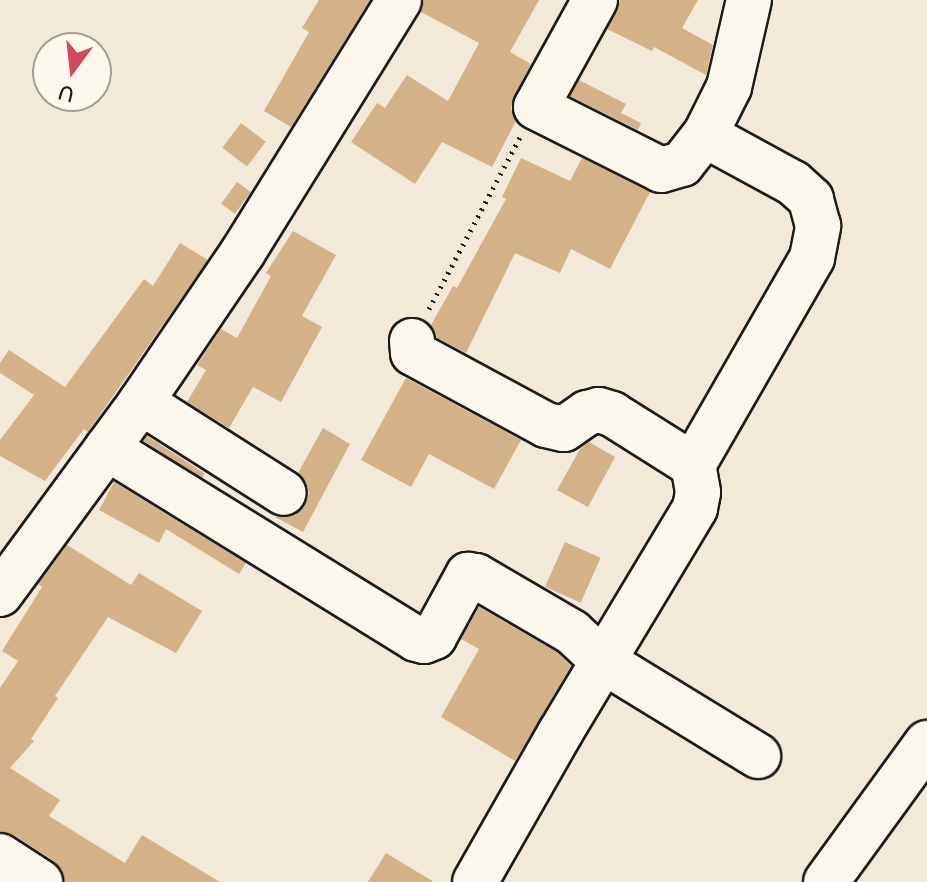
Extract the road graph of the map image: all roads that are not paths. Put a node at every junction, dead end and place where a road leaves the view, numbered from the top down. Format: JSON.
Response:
{"nodes":[{"id":1,"x":399,"y":0,"type":"edge"},
{"id":2,"x":595,"y":0,"type":"edge"},
{"id":3,"x":749,"y":0,"type":"edge"},
{"id":4,"x":705,"y":135,"type":"junction"},
{"id":5,"x":412,"y":341,"type":"road end"},
{"id":6,"x":141,"y":402,"type":"junction"},
{"id":7,"x":107,"y":448,"type":"junction"},
{"id":8,"x":693,"y":465,"type":"junction"},
{"id":9,"x":284,"y":493,"type":"dead end"},
{"id":10,"x":0,"y":594,"type":"edge"},
{"id":11,"x":603,"y":661,"type":"junction"},
{"id":12,"x":927,"y":743,"type":"edge"},
{"id":13,"x":758,"y":756,"type":"dead end"},
{"id":14,"x":0,"y":856,"type":"edge"},
{"id":15,"x":834,"y":879,"type":"edge"},
{"id":16,"x":40,"y":882,"type":"edge"},
{"id":17,"x":475,"y":882,"type":"edge"}],
"edges":[{"from":1,"to":6,"type":"street"},
{"from":2,"to":4,"type":"street"},
{"from":3,"to":4,"type":"street"},
{"from":4,"to":8,"type":"street"},
{"from":5,"to":8,"type":"street"},
{"from":6,"to":7,"type":"street"},
{"from":6,"to":9,"type":"street"},
{"from":7,"to":10,"type":"street"},
{"from":7,"to":11,"type":"street"},
{"from":8,"to":11,"type":"street"},
{"from":11,"to":13,"type":"street"},
{"from":11,"to":17,"type":"street"},
{"from":12,"to":15,"type":"street"},
{"from":14,"to":16,"type":"street"}]}
